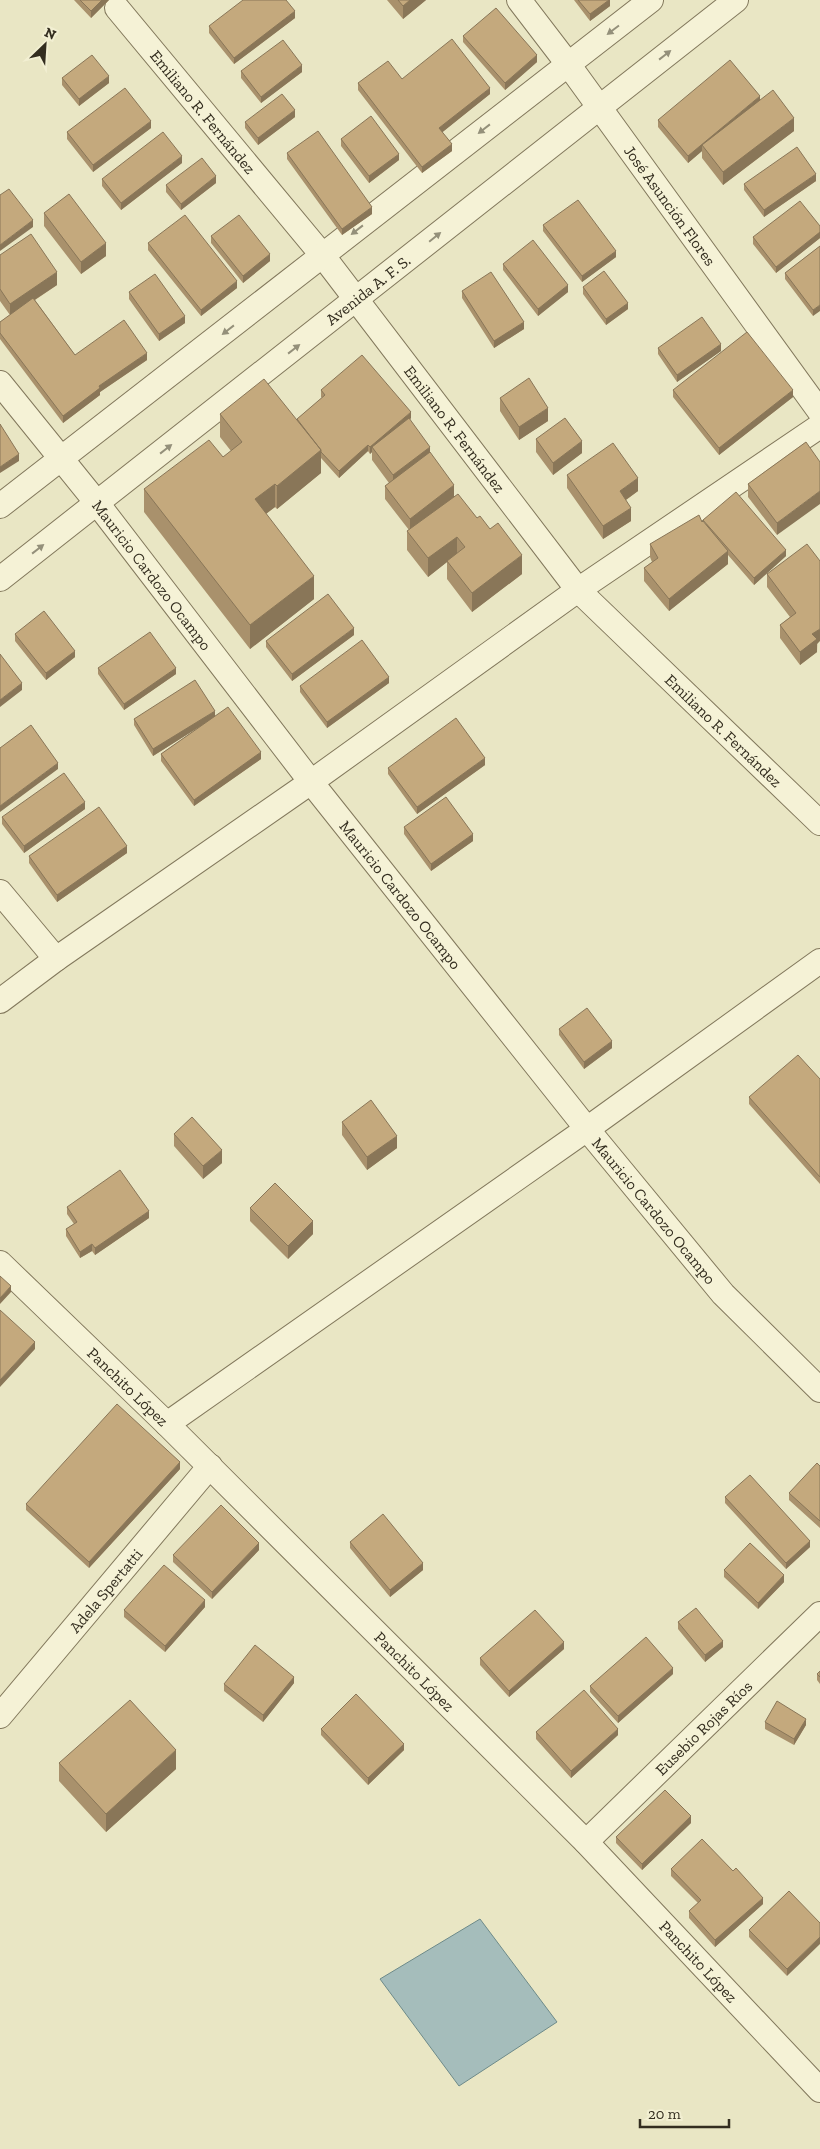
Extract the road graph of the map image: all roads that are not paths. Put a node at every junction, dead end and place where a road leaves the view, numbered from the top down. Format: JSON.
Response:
{"nodes":[{"id":1,"x":519,"y":0,"type":"edge"},
{"id":2,"x":651,"y":0,"type":"edge"},
{"id":3,"x":736,"y":0,"type":"edge"},
{"id":4,"x":117,"y":8,"type":"dead end"},
{"id":5,"x":568,"y":64,"type":"junction"},
{"id":6,"x":599,"y":106,"type":"junction"},
{"id":7,"x":323,"y":256,"type":"junction"},
{"id":8,"x":355,"y":300,"type":"junction"},
{"id":9,"x":0,"y":383,"type":"edge"},
{"id":10,"x":820,"y":412,"type":"edge"},
{"id":11,"x":820,"y":426,"type":"edge"},
{"id":12,"x":62,"y":459,"type":"junction"},
{"id":13,"x":97,"y":503,"type":"junction"},
{"id":14,"x":0,"y":506,"type":"edge"},
{"id":15,"x":0,"y":579,"type":"edge"},
{"id":16,"x":578,"y":590,"type":"junction"},
{"id":17,"x":311,"y":782,"type":"junction"},
{"id":18,"x":820,"y":823,"type":"edge"},
{"id":19,"x":0,"y":892,"type":"edge"},
{"id":20,"x":56,"y":959,"type":"junction"},
{"id":21,"x":820,"y":961,"type":"edge"},
{"id":22,"x":0,"y":1001,"type":"edge"},
{"id":23,"x":587,"y":1129,"type":"junction"},
{"id":24,"x":0,"y":1263,"type":"edge"},
{"id":25,"x":820,"y":1390,"type":"edge"},
{"id":26,"x":168,"y":1424,"type":"junction"},
{"id":27,"x":210,"y":1466,"type":"junction"},
{"id":28,"x":820,"y":1614,"type":"edge"},
{"id":29,"x":0,"y":1716,"type":"edge"},
{"id":30,"x":586,"y":1842,"type":"junction"},
{"id":31,"x":820,"y":2090,"type":"edge"}],
"edges":[{"from":1,"to":5,"type":"street","name":"José Asunción Flores"},
{"from":2,"to":5,"type":"street","one_way":true},
{"from":6,"to":3,"type":"street","name":"Avenida A. F. S.","one_way":true},
{"from":4,"to":7,"type":"street","name":"Emiliano R. Fernández"},
{"from":5,"to":6,"type":"street","name":"José Asunción Flores"},
{"from":5,"to":7,"type":"street","one_way":true},
{"from":8,"to":6,"type":"street","name":"Avenida A. F. S.","one_way":true},
{"from":6,"to":10,"type":"street","name":"José Asunción Flores"},
{"from":7,"to":8,"type":"street","name":"Emiliano R. Fernández"},
{"from":7,"to":12,"type":"street","one_way":true},
{"from":13,"to":8,"type":"street","name":"Avenida A. F. S.","one_way":true},
{"from":8,"to":16,"type":"street","name":"Emiliano R. Fernández"},
{"from":9,"to":12,"type":"street","name":"Mauricio Cardozo Ocampo"},
{"from":11,"to":16,"type":"street"},
{"from":12,"to":13,"type":"street","name":"Mauricio Cardozo Ocampo"},
{"from":12,"to":14,"type":"street"},
{"from":15,"to":13,"type":"street","name":"Avenida A. F. S.","one_way":true},
{"from":13,"to":17,"type":"street","name":"Mauricio Cardozo Ocampo"},
{"from":16,"to":17,"type":"street"},
{"from":16,"to":18,"type":"street","name":"Emiliano R. Fernández"},
{"from":17,"to":20,"type":"street"},
{"from":17,"to":23,"type":"street","name":"Mauricio Cardozo Ocampo"},
{"from":19,"to":20,"type":"street"},
{"from":20,"to":22,"type":"street"},
{"from":21,"to":23,"type":"street"},
{"from":23,"to":25,"type":"street","name":"Mauricio Cardozo Ocampo"},
{"from":23,"to":26,"type":"street"},
{"from":24,"to":26,"type":"street","name":"Panchito López"},
{"from":26,"to":27,"type":"street","name":"Panchito López"},
{"from":27,"to":29,"type":"street","name":"Adela Spertatti"},
{"from":27,"to":30,"type":"street","name":"Panchito López"},
{"from":28,"to":30,"type":"street","name":"Eusebio Rojas Ríos"},
{"from":30,"to":31,"type":"street","name":"Panchito López"}]}
